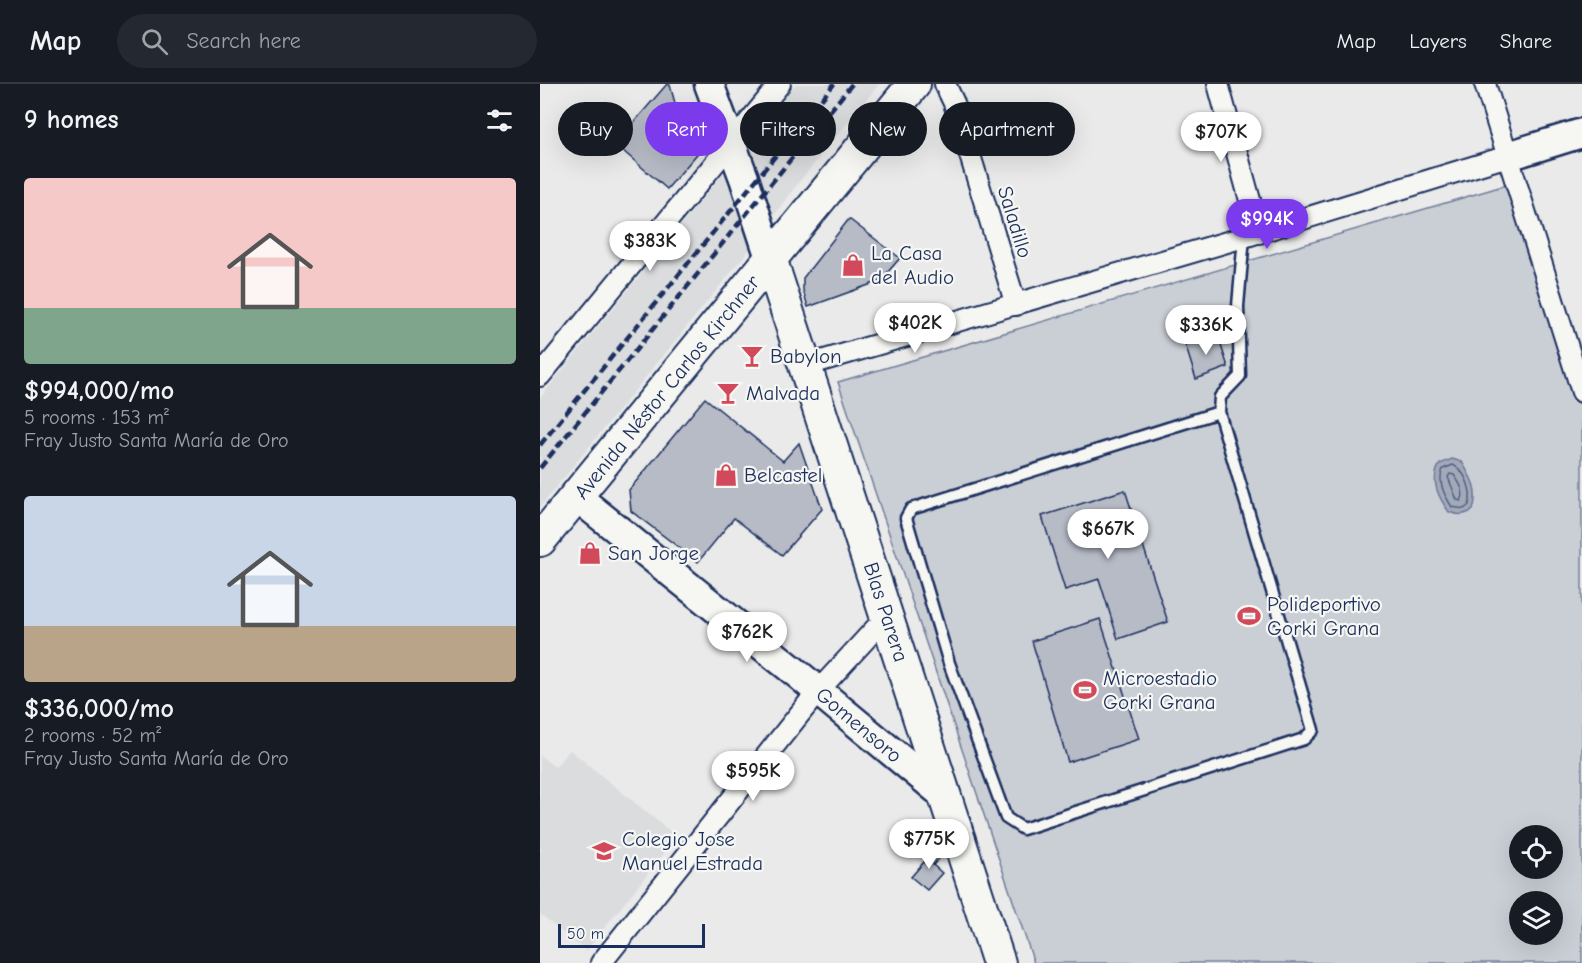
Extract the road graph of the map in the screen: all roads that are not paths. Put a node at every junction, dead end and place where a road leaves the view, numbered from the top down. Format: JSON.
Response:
{"nodes":[{"id":1,"x":709,"y":84,"type":"edge"},
{"id":2,"x":780,"y":84,"type":"edge"},
{"id":3,"x":914,"y":84,"type":"edge"},
{"id":4,"x":945,"y":84,"type":"edge"},
{"id":5,"x":1218,"y":84,"type":"edge"},
{"id":6,"x":1485,"y":84,"type":"edge"},
{"id":7,"x":1582,"y":133,"type":"edge"},
{"id":8,"x":731,"y":144,"type":"junction"},
{"id":9,"x":1508,"y":156,"type":"junction"},
{"id":10,"x":1252,"y":235,"type":"junction"},
{"id":11,"x":771,"y":261,"type":"junction"},
{"id":12,"x":1016,"y":305,"type":"junction"},
{"id":13,"x":804,"y":366,"type":"junction"},
{"id":14,"x":540,"y":376,"type":"edge"},
{"id":15,"x":1582,"y":392,"type":"edge"},
{"id":16,"x":1219,"y":412,"type":"junction"},
{"id":17,"x":577,"y":496,"type":"junction"},
{"id":18,"x":540,"y":540,"type":"edge"},
{"id":19,"x":889,"y":621,"type":"junction"},
{"id":20,"x":818,"y":690,"type":"junction"},
{"id":21,"x":945,"y":795,"type":"junction"},
{"id":22,"x":601,"y":963,"type":"edge"},
{"id":23,"x":999,"y":963,"type":"edge"}],
"edges":[{"from":1,"to":8,"type":"street"},
{"from":2,"to":8,"type":"street"},
{"from":3,"to":11,"type":"main road","name":"Avenida Néstor Carlos Kirchner"},
{"from":4,"to":12,"type":"street","name":"Saladillo"},
{"from":5,"to":10,"type":"street"},
{"from":6,"to":9,"type":"street"},
{"from":7,"to":9,"type":"street"},
{"from":8,"to":11,"type":"street"},
{"from":8,"to":14,"type":"street"},
{"from":9,"to":10,"type":"street"},
{"from":9,"to":15,"type":"street"},
{"from":10,"to":12,"type":"street"},
{"from":10,"to":16,"type":"lane"},
{"from":11,"to":13,"type":"main road","name":"Blas Parera"},
{"from":11,"to":17,"type":"main road","name":"Avenida Néstor Carlos Kirchner"},
{"from":12,"to":13,"type":"street"},
{"from":13,"to":19,"type":"main road","name":"Blas Parera"},
{"from":16,"to":16,"type":"lane"},
{"from":17,"to":18,"type":"main road","name":"Avenida Néstor Carlos Kirchner"},
{"from":17,"to":20,"type":"street","name":"Gomensoro"},
{"from":19,"to":20,"type":"street"},
{"from":19,"to":21,"type":"main road","name":"Blas Parera"},
{"from":20,"to":21,"type":"street","name":"Gomensoro"},
{"from":20,"to":22,"type":"street"},
{"from":21,"to":23,"type":"main road","name":"Blas Parera"}]}
